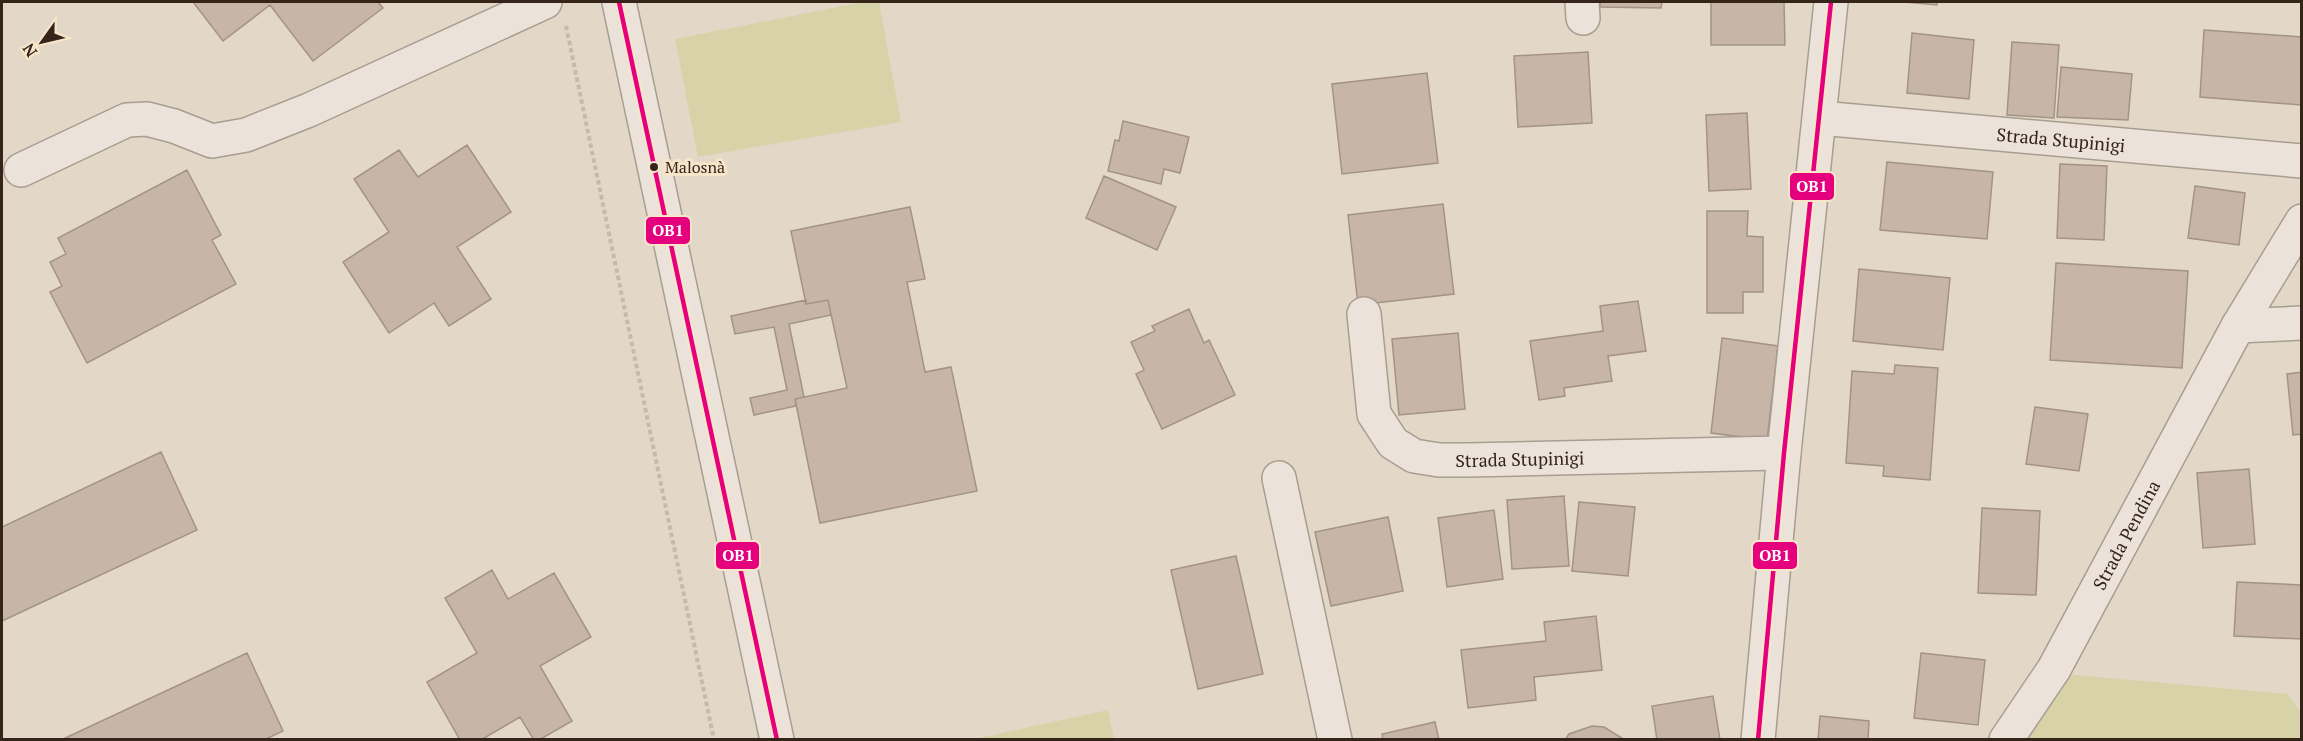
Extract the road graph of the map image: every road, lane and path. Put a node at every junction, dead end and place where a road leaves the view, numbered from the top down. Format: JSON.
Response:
{"nodes":[{"id":1,"x":619,"y":2,"type":"edge"},
{"id":2,"x":1831,"y":2,"type":"edge"},
{"id":3,"x":555,"y":13,"type":"edge"},
{"id":4,"x":1820,"y":118,"type":"junction"},
{"id":5,"x":2301,"y":161,"type":"edge"},
{"id":6,"x":21,"y":170,"type":"dead end"},
{"id":7,"x":2301,"y":221,"type":"edge"},
{"id":8,"x":1364,"y":314,"type":"dead end"},
{"id":9,"x":2301,"y":323,"type":"edge"},
{"id":10,"x":2238,"y":326,"type":"junction"},
{"id":11,"x":1784,"y":453,"type":"junction"},
{"id":12,"x":1279,"y":478,"type":"dead end"},
{"id":13,"x":714,"y":740,"type":"edge"},
{"id":14,"x":777,"y":740,"type":"edge"},
{"id":15,"x":1335,"y":740,"type":"edge"},
{"id":16,"x":1758,"y":740,"type":"edge"},
{"id":17,"x":2006,"y":740,"type":"edge"}],
"edges":[{"from":1,"to":14,"type":"street"},
{"from":2,"to":4,"type":"street"},
{"from":3,"to":6,"type":"street"},
{"from":3,"to":13,"type":"path"},
{"from":4,"to":5,"type":"street","name":"Strada Stupinigi"},
{"from":4,"to":11,"type":"street"},
{"from":7,"to":10,"type":"street","name":"Strada Pendina"},
{"from":8,"to":11,"type":"street","name":"Strada Stupinigi"},
{"from":9,"to":10,"type":"street"},
{"from":10,"to":17,"type":"street","name":"Strada Pendina"},
{"from":11,"to":16,"type":"street"},
{"from":12,"to":15,"type":"street"}]}
